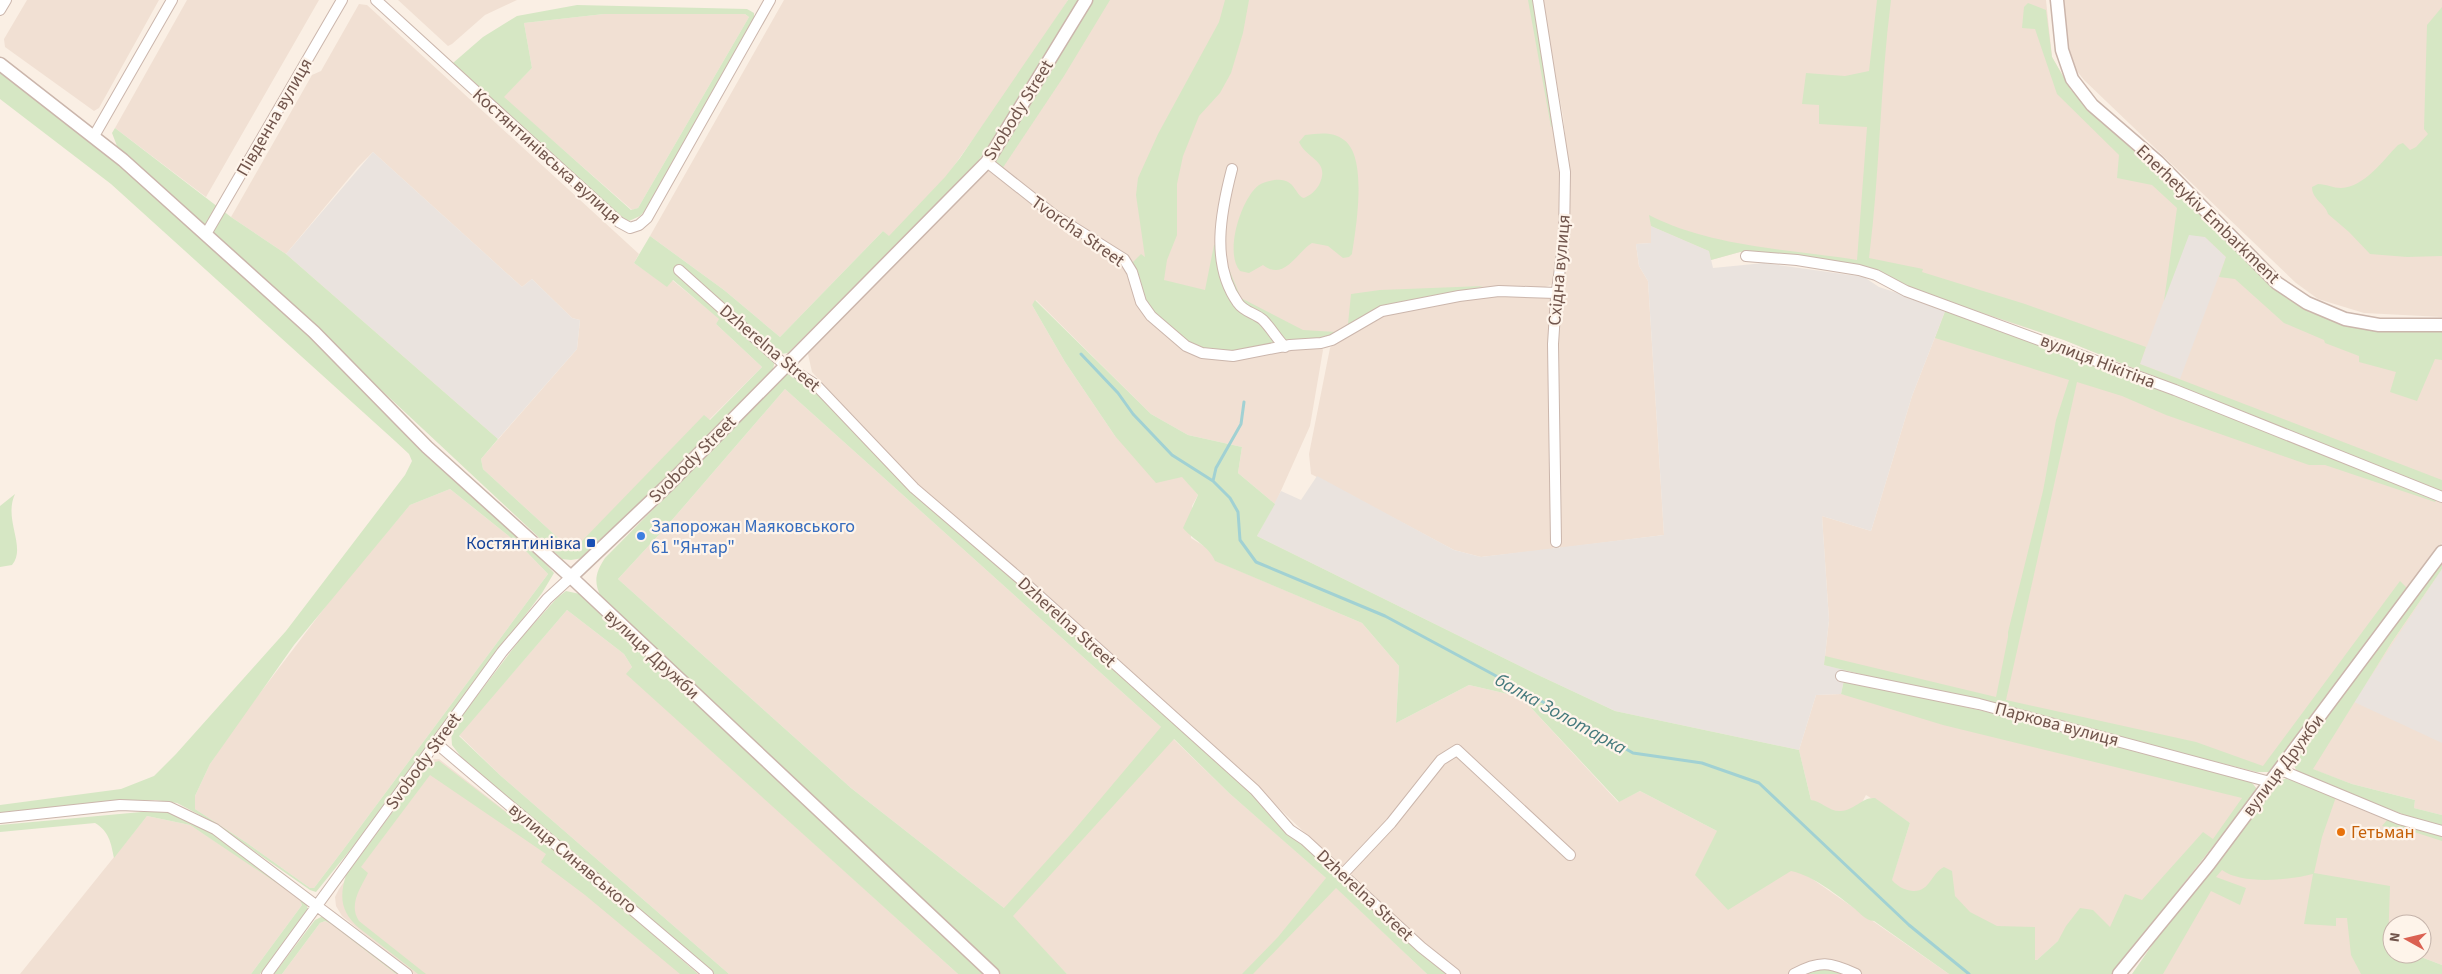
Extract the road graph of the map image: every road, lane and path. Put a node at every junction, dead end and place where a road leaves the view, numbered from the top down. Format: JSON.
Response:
{"nodes":[{"id":1,"x":6,"y":0,"type":"edge"},
{"id":2,"x":172,"y":0,"type":"edge"},
{"id":3,"x":342,"y":0,"type":"edge"},
{"id":4,"x":376,"y":0,"type":"edge"},
{"id":5,"x":770,"y":0,"type":"edge"},
{"id":6,"x":1086,"y":0,"type":"edge"},
{"id":7,"x":1538,"y":0,"type":"edge"},
{"id":8,"x":2057,"y":0,"type":"edge"},
{"id":9,"x":0,"y":10,"type":"edge"},
{"id":10,"x":0,"y":64,"type":"edge"},
{"id":11,"x":94,"y":136,"type":"junction"},
{"id":12,"x":987,"y":162,"type":"junction"},
{"id":13,"x":1232,"y":169,"type":"dead end"},
{"id":14,"x":206,"y":234,"type":"junction"},
{"id":15,"x":1746,"y":256,"type":"dead end"},
{"id":16,"x":679,"y":270,"type":"dead end"},
{"id":17,"x":1556,"y":293,"type":"junction"},
{"id":18,"x":2442,"y":325,"type":"edge"},
{"id":19,"x":1285,"y":347,"type":"junction"},
{"id":20,"x":784,"y":365,"type":"junction"},
{"id":21,"x":2442,"y":497,"type":"edge"},
{"id":22,"x":1556,"y":542,"type":"dead end"},
{"id":23,"x":2442,"y":552,"type":"edge"},
{"id":24,"x":571,"y":578,"type":"junction"},
{"id":25,"x":1841,"y":676,"type":"dead end"},
{"id":26,"x":436,"y":743,"type":"junction"},
{"id":27,"x":2281,"y":770,"type":"junction"},
{"id":28,"x":2270,"y":782,"type":"junction"},
{"id":29,"x":0,"y":818,"type":"edge"},
{"id":30,"x":2442,"y":830,"type":"edge"},
{"id":31,"x":1570,"y":855,"type":"dead end"},
{"id":32,"x":1342,"y":875,"type":"junction"},
{"id":33,"x":318,"y":905,"type":"junction"},
{"id":34,"x":2120,"y":973,"type":"edge"},
{"id":35,"x":268,"y":974,"type":"edge"},
{"id":36,"x":407,"y":974,"type":"edge"},
{"id":37,"x":708,"y":974,"type":"edge"},
{"id":38,"x":993,"y":974,"type":"edge"},
{"id":39,"x":1455,"y":974,"type":"edge"},
{"id":40,"x":1794,"y":974,"type":"edge"},
{"id":41,"x":1856,"y":974,"type":"edge"}],
"edges":[{"from":1,"to":9,"type":"street"},
{"from":2,"to":11,"type":"street"},
{"from":3,"to":14,"type":"street","name":"Південна вулиця"},
{"from":4,"to":5,"type":"street","name":"Костянтинівська вулиця"},
{"from":6,"to":12,"type":"street","name":"Svobody Street"},
{"from":7,"to":17,"type":"street","name":"Східна вулиця"},
{"from":8,"to":18,"type":"street","name":"Enerhetykiv Embarkment"},
{"from":10,"to":11,"type":"street","name":"вулиця Дружби"},
{"from":11,"to":14,"type":"street","name":"вулиця Дружби"},
{"from":12,"to":19,"type":"street","name":"Tvorcha Street"},
{"from":12,"to":20,"type":"street","name":"Svobody Street"},
{"from":13,"to":19,"type":"street"},
{"from":14,"to":24,"type":"street","name":"вулиця Дружби"},
{"from":15,"to":21,"type":"street","name":"вулиця Нікітіна"},
{"from":16,"to":20,"type":"street","name":"Dzherelna Street"},
{"from":17,"to":19,"type":"street","name":"Tvorcha Street"},
{"from":17,"to":22,"type":"street","name":"Східна вулиця"},
{"from":20,"to":24,"type":"street","name":"Svobody Street"},
{"from":20,"to":32,"type":"street","name":"Dzherelna Street"},
{"from":23,"to":27,"type":"street","name":"вулиця Дружби"},
{"from":24,"to":26,"type":"street","name":"Svobody Street"},
{"from":24,"to":38,"type":"street","name":"вулиця Дружби"},
{"from":25,"to":28,"type":"street","name":"Паркова вулиця"},
{"from":26,"to":33,"type":"street","name":"Svobody Street"},
{"from":26,"to":37,"type":"street","name":"вулиця Синявського"},
{"from":27,"to":28,"type":"street","name":"вулиця Дружби"},
{"from":27,"to":30,"type":"street"},
{"from":28,"to":34,"type":"street","name":"вулиця Дружби"},
{"from":29,"to":33,"type":"street"},
{"from":31,"to":32,"type":"street"},
{"from":32,"to":39,"type":"street","name":"Dzherelna Street"},
{"from":33,"to":35,"type":"street","name":"Svobody Street"},
{"from":33,"to":36,"type":"street"},
{"from":40,"to":41,"type":"street"}]}
